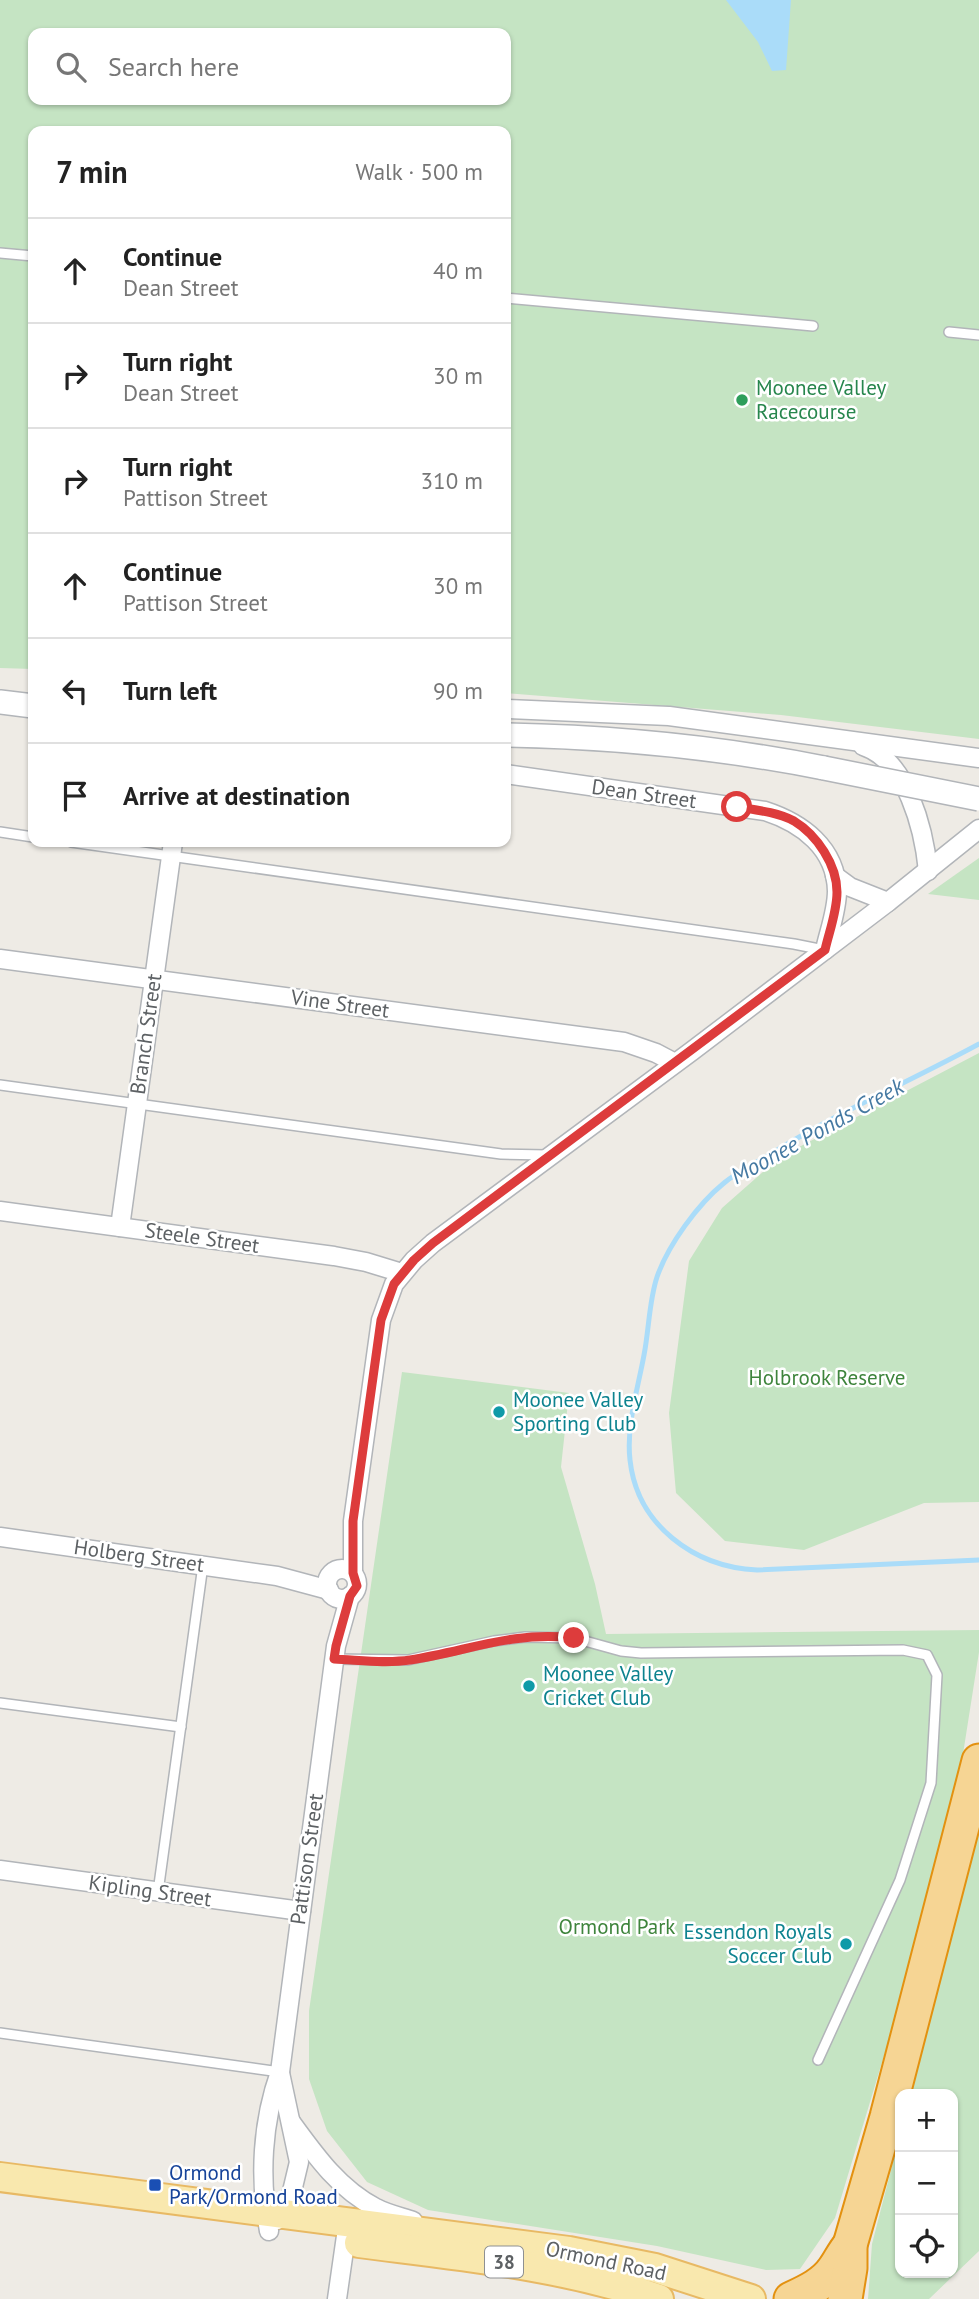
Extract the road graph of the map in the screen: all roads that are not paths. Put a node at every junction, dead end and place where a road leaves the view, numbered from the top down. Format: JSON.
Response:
{"nodes":[{"id":1,"x":0,"y":253,"type":"edge"},
{"id":2,"x":28,"y":256,"type":"edge"},
{"id":3,"x":511,"y":298,"type":"edge"},
{"id":4,"x":813,"y":326,"type":"dead end"},
{"id":5,"x":948,"y":332,"type":"dead end"},
{"id":6,"x":979,"y":335,"type":"edge"},
{"id":7,"x":0,"y":702,"type":"edge"},
{"id":8,"x":28,"y":705,"type":"edge"},
{"id":9,"x":511,"y":709,"type":"edge"},
{"id":10,"x":511,"y":735,"type":"edge"},
{"id":11,"x":843,"y":739,"type":"junction"},
{"id":12,"x":979,"y":758,"type":"edge"},
{"id":13,"x":511,"y":775,"type":"edge"},
{"id":14,"x":979,"y":799,"type":"edge"},
{"id":15,"x":979,"y":829,"type":"edge"},
{"id":16,"x":0,"y":832,"type":"edge"},
{"id":17,"x":28,"y":836,"type":"edge"},
{"id":18,"x":172,"y":848,"type":"edge"},
{"id":19,"x":928,"y":871,"type":"junction"},
{"id":20,"x":835,"y":877,"type":"junction"},
{"id":21,"x":888,"y":902,"type":"junction"},
{"id":22,"x":825,"y":950,"type":"junction"},
{"id":23,"x":0,"y":959,"type":"edge"},
{"id":24,"x":154,"y":979,"type":"junction"},
{"id":25,"x":675,"y":1063,"type":"junction"},
{"id":26,"x":0,"y":1085,"type":"edge"},
{"id":27,"x":136,"y":1104,"type":"junction"},
{"id":28,"x":551,"y":1155,"type":"junction"},
{"id":29,"x":0,"y":1211,"type":"edge"},
{"id":30,"x":120,"y":1227,"type":"junction"},
{"id":31,"x":402,"y":1273,"type":"junction"},
{"id":32,"x":0,"y":1537,"type":"edge"},
{"id":33,"x":203,"y":1565,"type":"junction"},
{"id":34,"x":336,"y":1580,"type":"junction"},
{"id":35,"x":335,"y":1652,"type":"junction"},
{"id":36,"x":0,"y":1703,"type":"edge"},
{"id":37,"x":181,"y":1727,"type":"junction"},
{"id":38,"x":979,"y":1761,"type":"edge"},
{"id":39,"x":0,"y":1870,"type":"edge"},
{"id":40,"x":158,"y":1892,"type":"junction"},
{"id":41,"x":300,"y":1911,"type":"junction"},
{"id":42,"x":0,"y":2033,"type":"edge"},
{"id":43,"x":818,"y":2060,"type":"dead end"},
{"id":44,"x":279,"y":2072,"type":"junction"},
{"id":45,"x":291,"y":2122,"type":"junction"},
{"id":46,"x":0,"y":2177,"type":"edge"},
{"id":47,"x":0,"y":2196,"type":"edge"},
{"id":48,"x":273,"y":2218,"type":"junction"},
{"id":49,"x":347,"y":2232,"type":"junction"},
{"id":50,"x":458,"y":2236,"type":"junction"},
{"id":51,"x":850,"y":2245,"type":"junction"},
{"id":52,"x":337,"y":2299,"type":"edge"},
{"id":53,"x":659,"y":2299,"type":"edge"},
{"id":54,"x":751,"y":2299,"type":"edge"},
{"id":55,"x":791,"y":2299,"type":"edge"},
{"id":56,"x":845,"y":2299,"type":"edge"}],
"edges":[{"from":1,"to":2,"type":"lane"},
{"from":3,"to":4,"type":"lane"},
{"from":5,"to":6,"type":"lane"},
{"from":7,"to":8,"type":"street"},
{"from":9,"to":11,"type":"street"},
{"from":10,"to":14,"type":"street","bridge":true},
{"from":11,"to":12,"type":"street"},
{"from":11,"to":19,"type":"street"},
{"from":13,"to":20,"type":"street","name":"Dean Street"},
{"from":15,"to":19,"type":"street","name":"Pattison Street"},
{"from":16,"to":17,"type":"lane"},
{"from":18,"to":22,"type":"lane"},
{"from":18,"to":24,"type":"street","name":"Branch Street"},
{"from":19,"to":21,"type":"street","name":"Pattison Street"},
{"from":20,"to":21,"type":"street"},
{"from":20,"to":22,"type":"street","name":"Dean Street"},
{"from":21,"to":22,"type":"street","name":"Pattison Street"},
{"from":22,"to":25,"type":"street","name":"Pattison Street"},
{"from":23,"to":24,"type":"street","name":"Vine Street"},
{"from":24,"to":25,"type":"street","name":"Vine Street"},
{"from":24,"to":27,"type":"street","name":"Branch Street"},
{"from":25,"to":28,"type":"street","name":"Pattison Street"},
{"from":26,"to":27,"type":"lane"},
{"from":27,"to":28,"type":"lane"},
{"from":27,"to":30,"type":"street","name":"Branch Street"},
{"from":28,"to":31,"type":"street","name":"Pattison Street"},
{"from":29,"to":30,"type":"street","name":"Steele Street"},
{"from":30,"to":31,"type":"street","name":"Steele Street"},
{"from":31,"to":34,"type":"street","name":"Pattison Street"},
{"from":32,"to":33,"type":"street","name":"Holberg Street"},
{"from":33,"to":34,"type":"street","name":"Holberg Street"},
{"from":33,"to":37,"type":"lane"},
{"from":34,"to":35,"type":"street","name":"Pattison Street"},
{"from":34,"to":35,"type":"street","name":"Pattison Street"},
{"from":35,"to":41,"type":"street","name":"Pattison Street"},
{"from":35,"to":43,"type":"lane"},
{"from":36,"to":37,"type":"lane"},
{"from":37,"to":40,"type":"lane"},
{"from":38,"to":51,"type":"highway"},
{"from":39,"to":40,"type":"street","name":"Kipling Street"},
{"from":40,"to":41,"type":"street","name":"Kipling Street"},
{"from":41,"to":44,"type":"street","name":"Pattison Street"},
{"from":42,"to":44,"type":"lane"},
{"from":44,"to":45,"type":"street","name":"Pattison Street"},
{"from":44,"to":48,"type":"street","name":"Pattison Street"},
{"from":45,"to":48,"type":"street","name":"Pattison Street"},
{"from":45,"to":50,"type":"street","name":"Pattison Street"},
{"from":46,"to":48,"type":"main road","name":"Ormond Road","number":"38"},
{"from":47,"to":48,"type":"main road","name":"Ormond Road","number":"38"},
{"from":48,"to":49,"type":"main road","name":"Ormond Road","number":"38"},
{"from":49,"to":50,"type":"main road","name":"Ormond Road","number":"38"},
{"from":49,"to":52,"type":"street"},
{"from":49,"to":53,"type":"main road","name":"Ormond Road","number":"38"},
{"from":50,"to":54,"type":"main road","name":"Ormond Road","number":"38"},
{"from":51,"to":55,"type":"highway"},
{"from":51,"to":56,"type":"highway"}]}
